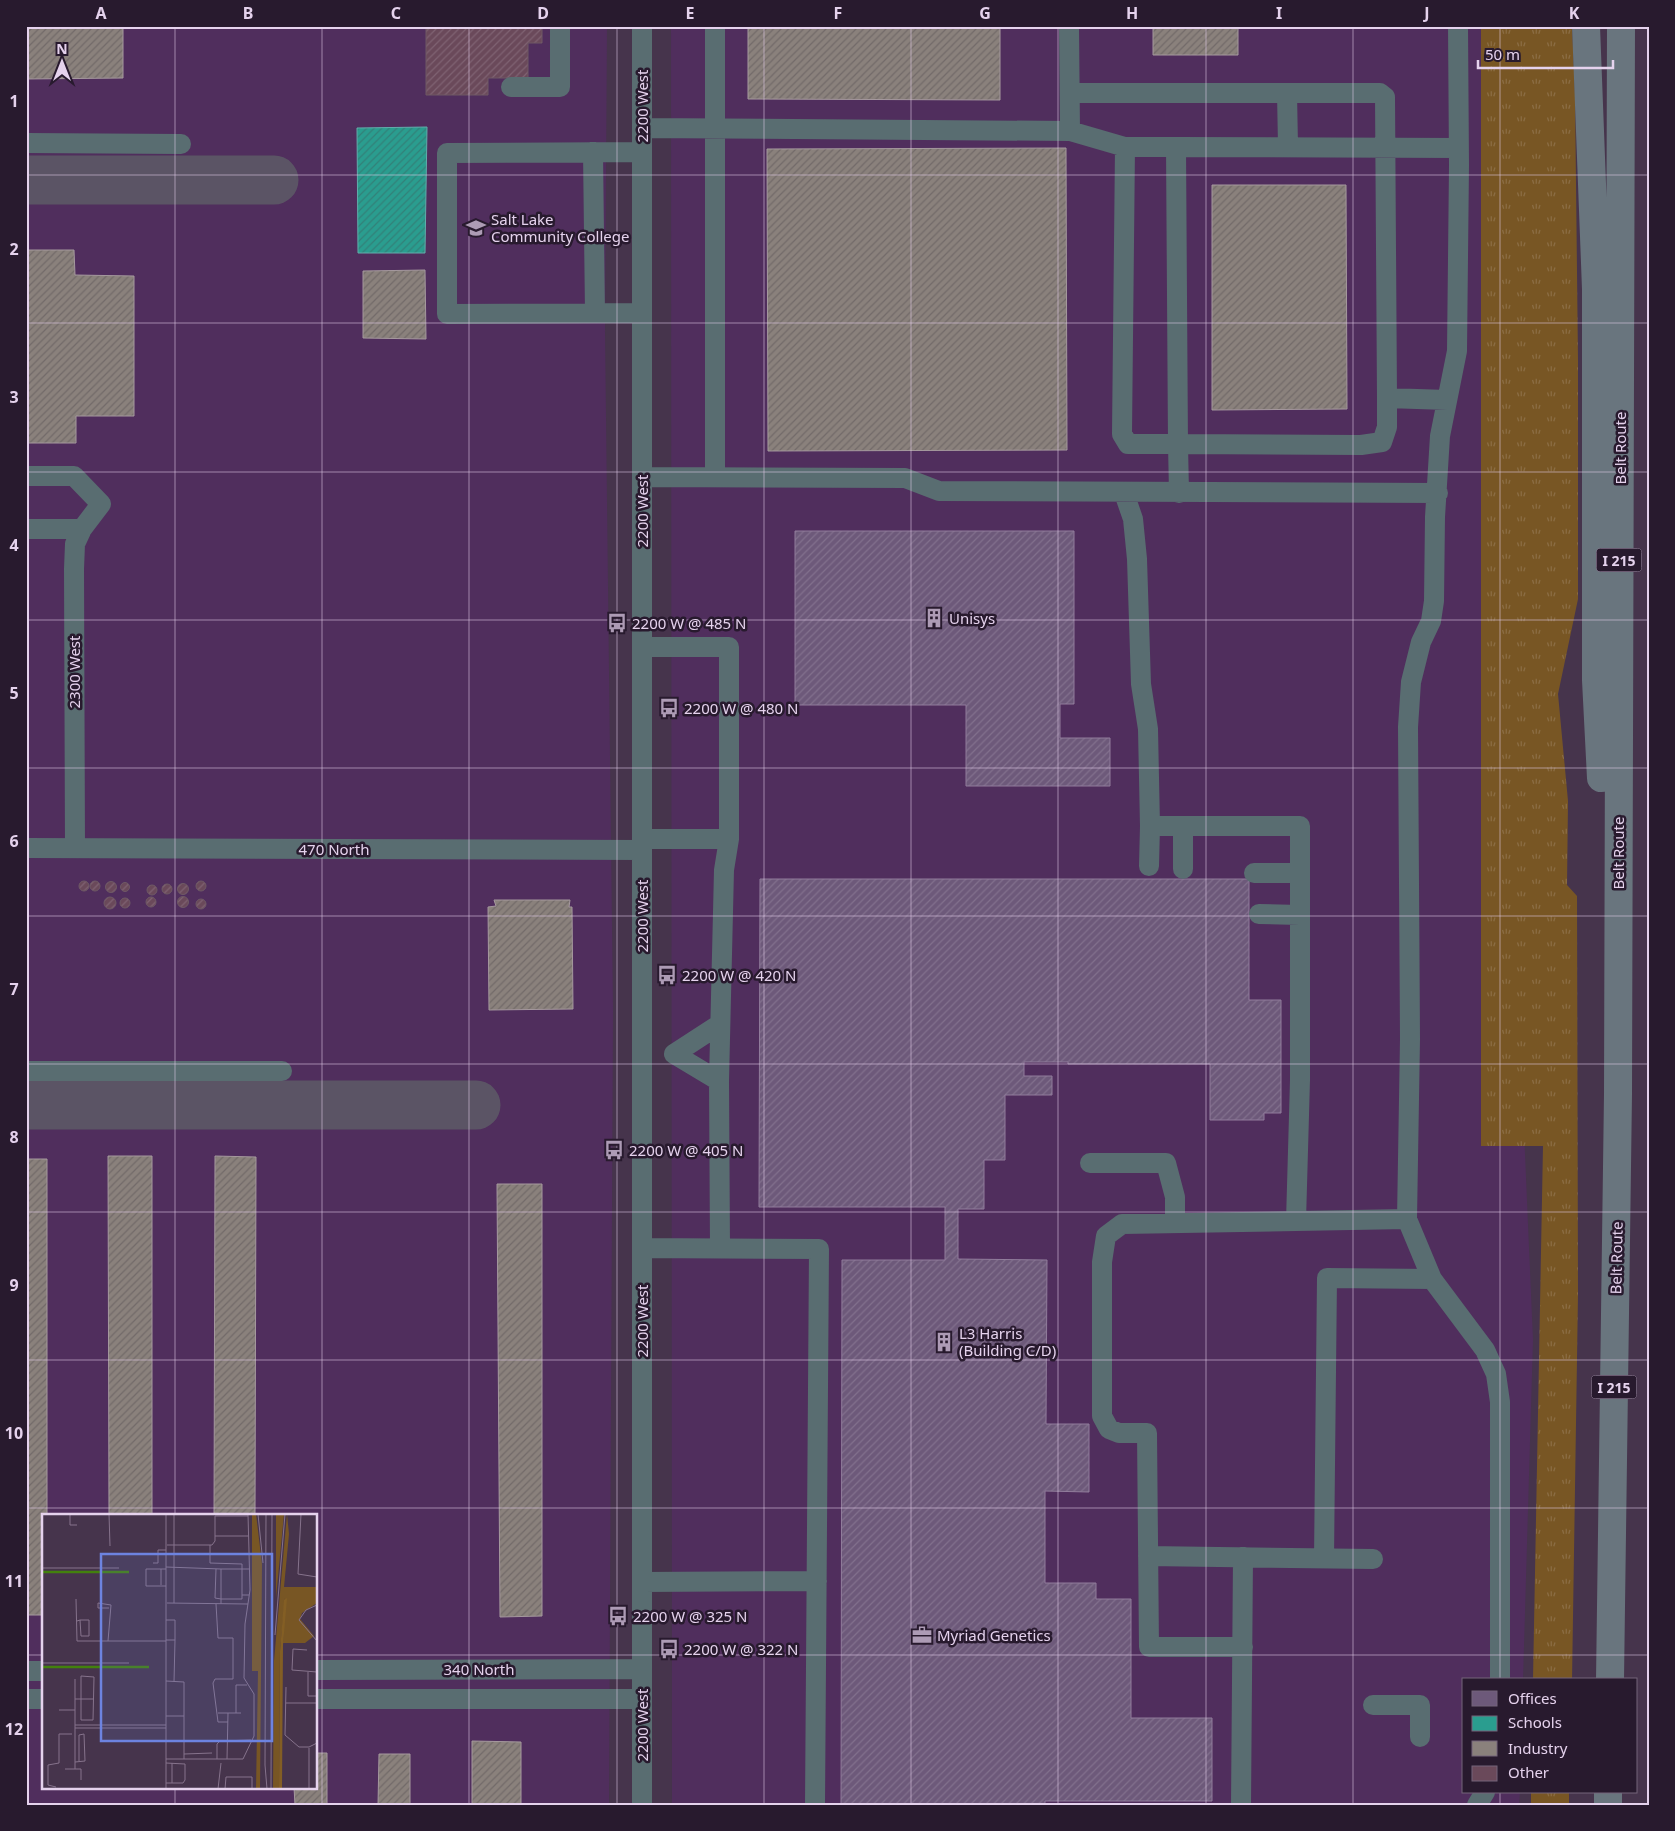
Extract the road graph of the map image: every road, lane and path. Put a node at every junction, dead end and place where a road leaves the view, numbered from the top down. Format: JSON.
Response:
{"nodes":[{"id":1,"x":560,"y":26,"type":"edge"},
{"id":2,"x":642,"y":26,"type":"edge"},
{"id":3,"x":715,"y":26,"type":"edge"},
{"id":4,"x":1069,"y":26,"type":"edge"},
{"id":5,"x":1458,"y":26,"type":"edge"},
{"id":6,"x":1586,"y":26,"type":"edge"},
{"id":7,"x":1621,"y":26,"type":"edge"},
{"id":8,"x":511,"y":87,"type":"dead end"},
{"id":9,"x":1287,"y":92,"type":"junction"},
{"id":10,"x":1070,"y":93,"type":"junction"},
{"id":11,"x":642,"y":128,"type":"junction"},
{"id":12,"x":715,"y":129,"type":"junction"},
{"id":13,"x":1070,"y":131,"type":"junction"},
{"id":14,"x":26,"y":143,"type":"edge"},
{"id":15,"x":181,"y":144,"type":"dead end"},
{"id":16,"x":1125,"y":146,"type":"junction"},
{"id":17,"x":1288,"y":146,"type":"junction"},
{"id":18,"x":1176,"y":147,"type":"junction"},
{"id":19,"x":1386,"y":147,"type":"junction"},
{"id":20,"x":1459,"y":148,"type":"junction"},
{"id":21,"x":593,"y":152,"type":"junction"},
{"id":22,"x":642,"y":152,"type":"junction"},
{"id":23,"x":595,"y":313,"type":"junction"},
{"id":24,"x":642,"y":313,"type":"junction"},
{"id":25,"x":1387,"y":398,"type":"junction"},
{"id":26,"x":1447,"y":400,"type":"junction"},
{"id":27,"x":1178,"y":444,"type":"junction"},
{"id":28,"x":26,"y":476,"type":"edge"},
{"id":29,"x":642,"y":477,"type":"junction"},
{"id":30,"x":715,"y":477,"type":"junction"},
{"id":31,"x":1124,"y":493,"type":"junction"},
{"id":32,"x":1179,"y":493,"type":"junction"},
{"id":33,"x":1438,"y":493,"type":"junction"},
{"id":34,"x":26,"y":529,"type":"edge"},
{"id":35,"x":82,"y":529,"type":"junction"},
{"id":36,"x":642,"y":647,"type":"junction"},
{"id":37,"x":1150,"y":826,"type":"junction"},
{"id":38,"x":1183,"y":826,"type":"junction"},
{"id":39,"x":729,"y":839,"type":"junction"},
{"id":40,"x":642,"y":844,"type":"junction"},
{"id":41,"x":26,"y":848,"type":"edge"},
{"id":42,"x":75,"y":848,"type":"junction"},
{"id":43,"x":1149,"y":866,"type":"dead end"},
{"id":44,"x":1182,"y":869,"type":"dead end"},
{"id":45,"x":1254,"y":873,"type":"dead end"},
{"id":46,"x":1299,"y":873,"type":"junction"},
{"id":47,"x":1259,"y":914,"type":"dead end"},
{"id":48,"x":1300,"y":915,"type":"junction"},
{"id":49,"x":720,"y":1024,"type":"junction"},
{"id":50,"x":642,"y":1053,"type":"junction"},
{"id":51,"x":674,"y":1054,"type":"junction"},
{"id":52,"x":26,"y":1071,"type":"edge"},
{"id":53,"x":282,"y":1071,"type":"dead end"},
{"id":54,"x":719,"y":1081,"type":"junction"},
{"id":55,"x":1618,"y":1094,"type":"junction"},
{"id":56,"x":1090,"y":1163,"type":"dead end"},
{"id":57,"x":1407,"y":1218,"type":"junction"},
{"id":58,"x":1296,"y":1221,"type":"junction"},
{"id":59,"x":1175,"y":1223,"type":"junction"},
{"id":60,"x":642,"y":1248,"type":"junction"},
{"id":61,"x":720,"y":1248,"type":"junction"},
{"id":62,"x":1432,"y":1279,"type":"junction"},
{"id":63,"x":1148,"y":1556,"type":"junction"},
{"id":64,"x":1243,"y":1557,"type":"junction"},
{"id":65,"x":1324,"y":1560,"type":"junction"},
{"id":66,"x":1373,"y":1560,"type":"dead end"},
{"id":67,"x":817,"y":1581,"type":"junction"},
{"id":68,"x":642,"y":1582,"type":"junction"},
{"id":69,"x":1243,"y":1647,"type":"junction"},
{"id":70,"x":642,"y":1669,"type":"junction"},
{"id":71,"x":318,"y":1670,"type":"edge"},
{"id":72,"x":26,"y":1671,"type":"edge"},
{"id":73,"x":42,"y":1671,"type":"edge"},
{"id":74,"x":1500,"y":1678,"type":"edge"},
{"id":75,"x":1610,"y":1678,"type":"edge"},
{"id":76,"x":26,"y":1699,"type":"edge"},
{"id":77,"x":42,"y":1699,"type":"edge"},
{"id":78,"x":318,"y":1699,"type":"edge"},
{"id":79,"x":642,"y":1699,"type":"junction"},
{"id":80,"x":1373,"y":1706,"type":"dead end"},
{"id":81,"x":1420,"y":1737,"type":"dead end"},
{"id":82,"x":1484,"y":1794,"type":"edge"},
{"id":83,"x":642,"y":1805,"type":"edge"},
{"id":84,"x":815,"y":1805,"type":"edge"},
{"id":85,"x":1241,"y":1805,"type":"edge"},
{"id":86,"x":1477,"y":1805,"type":"edge"}],
"edges":[{"from":1,"to":8,"type":"street"},
{"from":2,"to":11,"type":"street","name":"2200 West"},
{"from":3,"to":12,"type":"street"},
{"from":4,"to":10,"type":"street"},
{"from":5,"to":20,"type":"street"},
{"from":6,"to":55,"type":"highway"},
{"from":7,"to":55,"type":"highway","name":"Belt Route","number":"I 215"},
{"from":9,"to":10,"type":"street"},
{"from":9,"to":17,"type":"street"},
{"from":9,"to":19,"type":"street"},
{"from":10,"to":13,"type":"street"},
{"from":11,"to":12,"type":"street"},
{"from":11,"to":22,"type":"street","name":"2200 West"},
{"from":12,"to":13,"type":"street"},
{"from":12,"to":30,"type":"street"},
{"from":13,"to":16,"type":"street"},
{"from":14,"to":15,"type":"street"},
{"from":16,"to":18,"type":"street"},
{"from":16,"to":27,"type":"street"},
{"from":17,"to":18,"type":"street"},
{"from":17,"to":19,"type":"street"},
{"from":18,"to":27,"type":"street"},
{"from":19,"to":20,"type":"street"},
{"from":19,"to":25,"type":"street"},
{"from":20,"to":26,"type":"street"},
{"from":21,"to":22,"type":"street"},
{"from":21,"to":23,"type":"street"},
{"from":21,"to":23,"type":"street"},
{"from":22,"to":24,"type":"street","name":"2200 West"},
{"from":23,"to":24,"type":"street"},
{"from":24,"to":29,"type":"street","name":"2200 West"},
{"from":25,"to":26,"type":"street"},
{"from":25,"to":27,"type":"street"},
{"from":26,"to":33,"type":"street"},
{"from":27,"to":32,"type":"street"},
{"from":28,"to":35,"type":"street","name":"2300 West"},
{"from":29,"to":30,"type":"street"},
{"from":29,"to":36,"type":"street","name":"2200 West"},
{"from":30,"to":31,"type":"street"},
{"from":31,"to":32,"type":"street"},
{"from":31,"to":37,"type":"street"},
{"from":32,"to":33,"type":"street"},
{"from":33,"to":57,"type":"street"},
{"from":34,"to":35,"type":"street"},
{"from":35,"to":42,"type":"street","name":"2300 West"},
{"from":36,"to":39,"type":"street"},
{"from":36,"to":40,"type":"street","name":"2200 West"},
{"from":37,"to":38,"type":"street"},
{"from":37,"to":43,"type":"street"},
{"from":38,"to":44,"type":"street"},
{"from":38,"to":46,"type":"street"},
{"from":39,"to":40,"type":"street","name":"470 North"},
{"from":39,"to":49,"type":"street"},
{"from":40,"to":42,"type":"street","name":"470 North"},
{"from":40,"to":50,"type":"street","name":"2200 West"},
{"from":41,"to":42,"type":"street","name":"470 North"},
{"from":45,"to":46,"type":"street"},
{"from":46,"to":48,"type":"street"},
{"from":47,"to":48,"type":"street"},
{"from":48,"to":58,"type":"street"},
{"from":49,"to":51,"type":"street"},
{"from":49,"to":54,"type":"street"},
{"from":50,"to":51,"type":"street"},
{"from":50,"to":60,"type":"street","name":"2200 West"},
{"from":51,"to":54,"type":"street"},
{"from":52,"to":53,"type":"street"},
{"from":54,"to":61,"type":"street"},
{"from":55,"to":75,"type":"highway","name":"Belt Route","number":"I 215"},
{"from":56,"to":59,"type":"street"},
{"from":57,"to":58,"type":"street"},
{"from":57,"to":62,"type":"street"},
{"from":58,"to":59,"type":"street"},
{"from":59,"to":63,"type":"street"},
{"from":60,"to":61,"type":"street"},
{"from":60,"to":68,"type":"street","name":"2200 West"},
{"from":61,"to":67,"type":"street"},
{"from":62,"to":65,"type":"street"},
{"from":62,"to":74,"type":"street"},
{"from":63,"to":64,"type":"street"},
{"from":63,"to":69,"type":"street"},
{"from":64,"to":65,"type":"street"},
{"from":64,"to":69,"type":"street"},
{"from":65,"to":66,"type":"street"},
{"from":67,"to":68,"type":"street"},
{"from":67,"to":84,"type":"street"},
{"from":68,"to":70,"type":"street","name":"2200 West"},
{"from":69,"to":85,"type":"street"},
{"from":70,"to":71,"type":"street","name":"340 North"},
{"from":70,"to":79,"type":"street","name":"2200 West"},
{"from":72,"to":73,"type":"street"},
{"from":76,"to":77,"type":"street"},
{"from":78,"to":79,"type":"street","name":"340 North"},
{"from":79,"to":83,"type":"street","name":"2200 West"},
{"from":80,"to":81,"type":"street"},
{"from":82,"to":86,"type":"street"}]}
